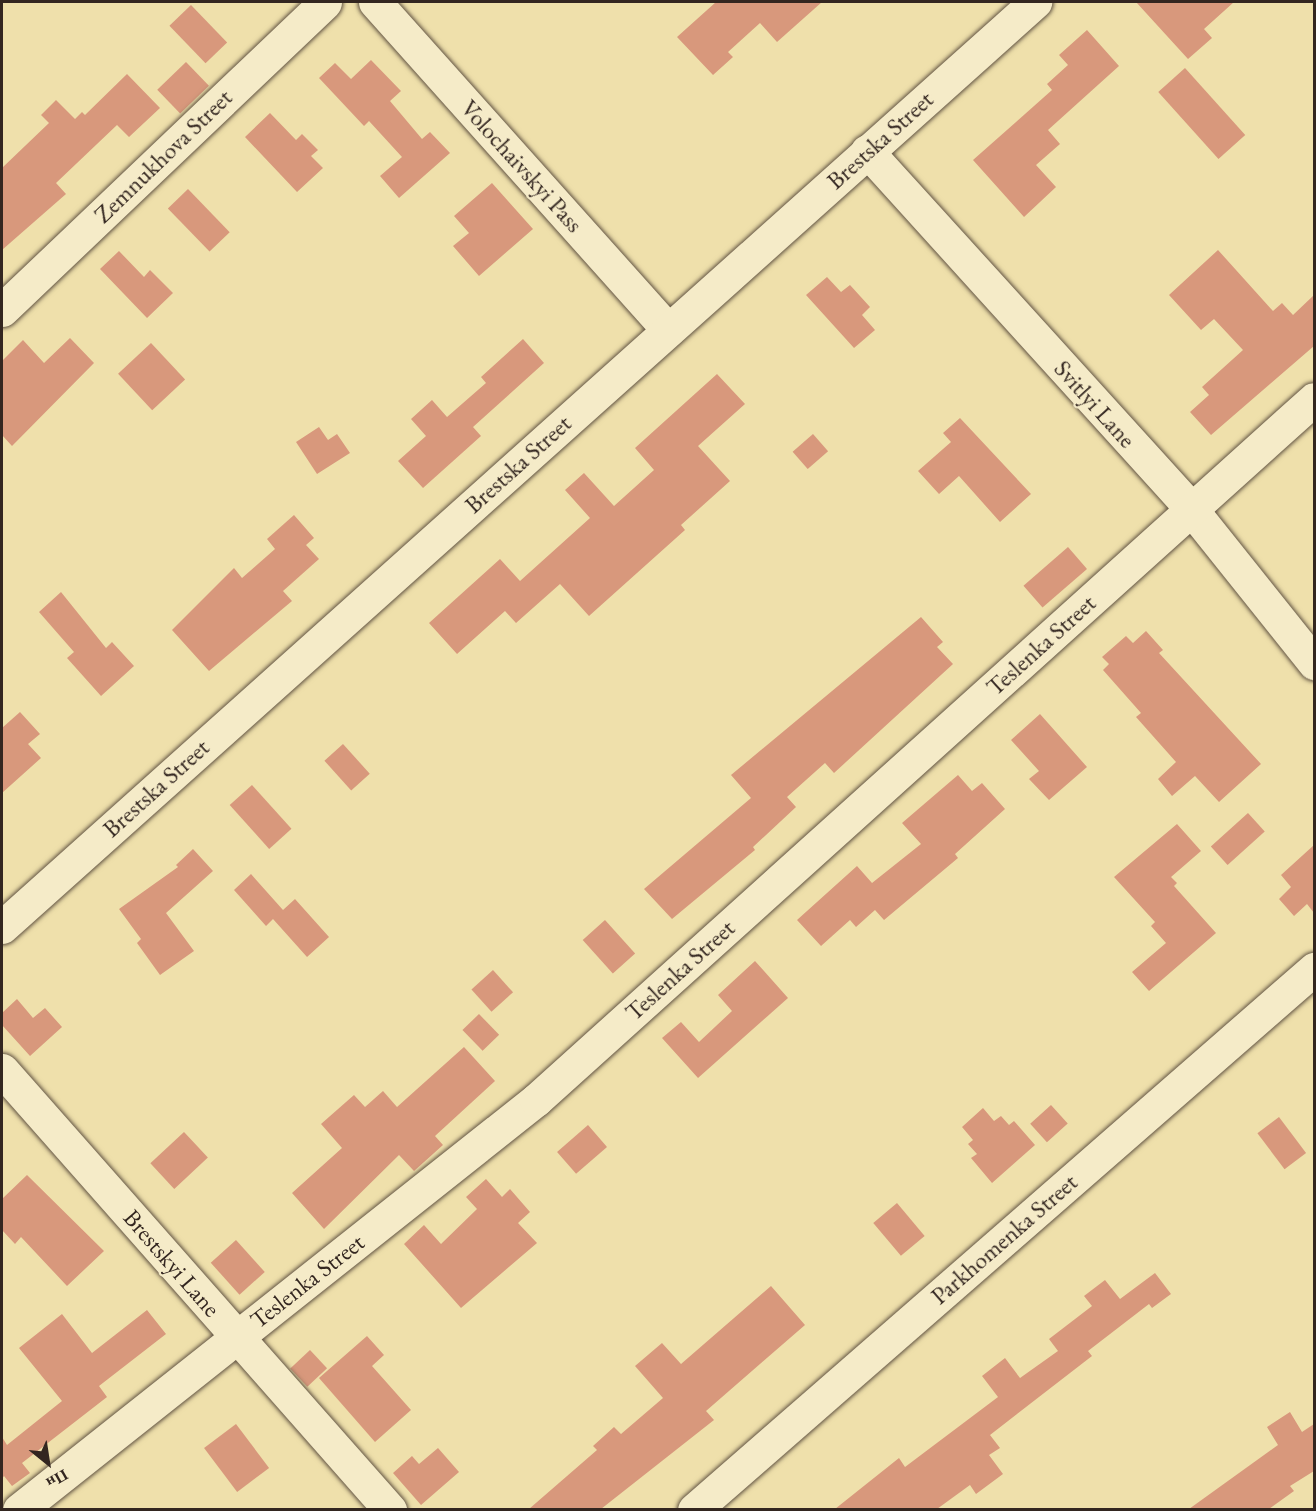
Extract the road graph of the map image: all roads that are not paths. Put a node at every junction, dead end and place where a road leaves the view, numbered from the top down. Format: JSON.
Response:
{"nodes":[{"id":1,"x":325,"y":2,"type":"edge"},
{"id":2,"x":375,"y":2,"type":"edge"},
{"id":3,"x":1035,"y":2,"type":"edge"},
{"id":4,"x":867,"y":151,"type":"junction"},
{"id":5,"x":2,"y":310,"type":"edge"},
{"id":6,"x":668,"y":330,"type":"junction"},
{"id":7,"x":1314,"y":399,"type":"edge"},
{"id":8,"x":1192,"y":510,"type":"junction"},
{"id":9,"x":1314,"y":663,"type":"edge"},
{"id":10,"x":2,"y":927,"type":"edge"},
{"id":11,"x":1314,"y":969,"type":"edge"},
{"id":12,"x":2,"y":1070,"type":"edge"},
{"id":13,"x":237,"y":1336,"type":"junction"},
{"id":14,"x":19,"y":1509,"type":"edge"},
{"id":15,"x":390,"y":1509,"type":"edge"},
{"id":16,"x":694,"y":1509,"type":"edge"}],
"edges":[{"from":1,"to":5,"type":"street","name":"Zemnukhova Street"},
{"from":2,"to":6,"type":"street","name":"Volochaivskyi Pass"},
{"from":3,"to":4,"type":"street","name":"Brestska Street"},
{"from":4,"to":6,"type":"street","name":"Brestska Street"},
{"from":4,"to":8,"type":"street","name":"Svitlyi Lane"},
{"from":6,"to":10,"type":"street","name":"Brestska Street"},
{"from":7,"to":8,"type":"street","name":"Teslenka Street"},
{"from":8,"to":9,"type":"street","name":"Svitlyi Lane"},
{"from":8,"to":13,"type":"street","name":"Teslenka Street"},
{"from":11,"to":16,"type":"street","name":"Parkhomenka Street"},
{"from":12,"to":13,"type":"street","name":"Brestskyi Lane"},
{"from":13,"to":14,"type":"street","name":"Teslenka Street"},
{"from":13,"to":15,"type":"street","name":"Brestskyi Lane"}]}
